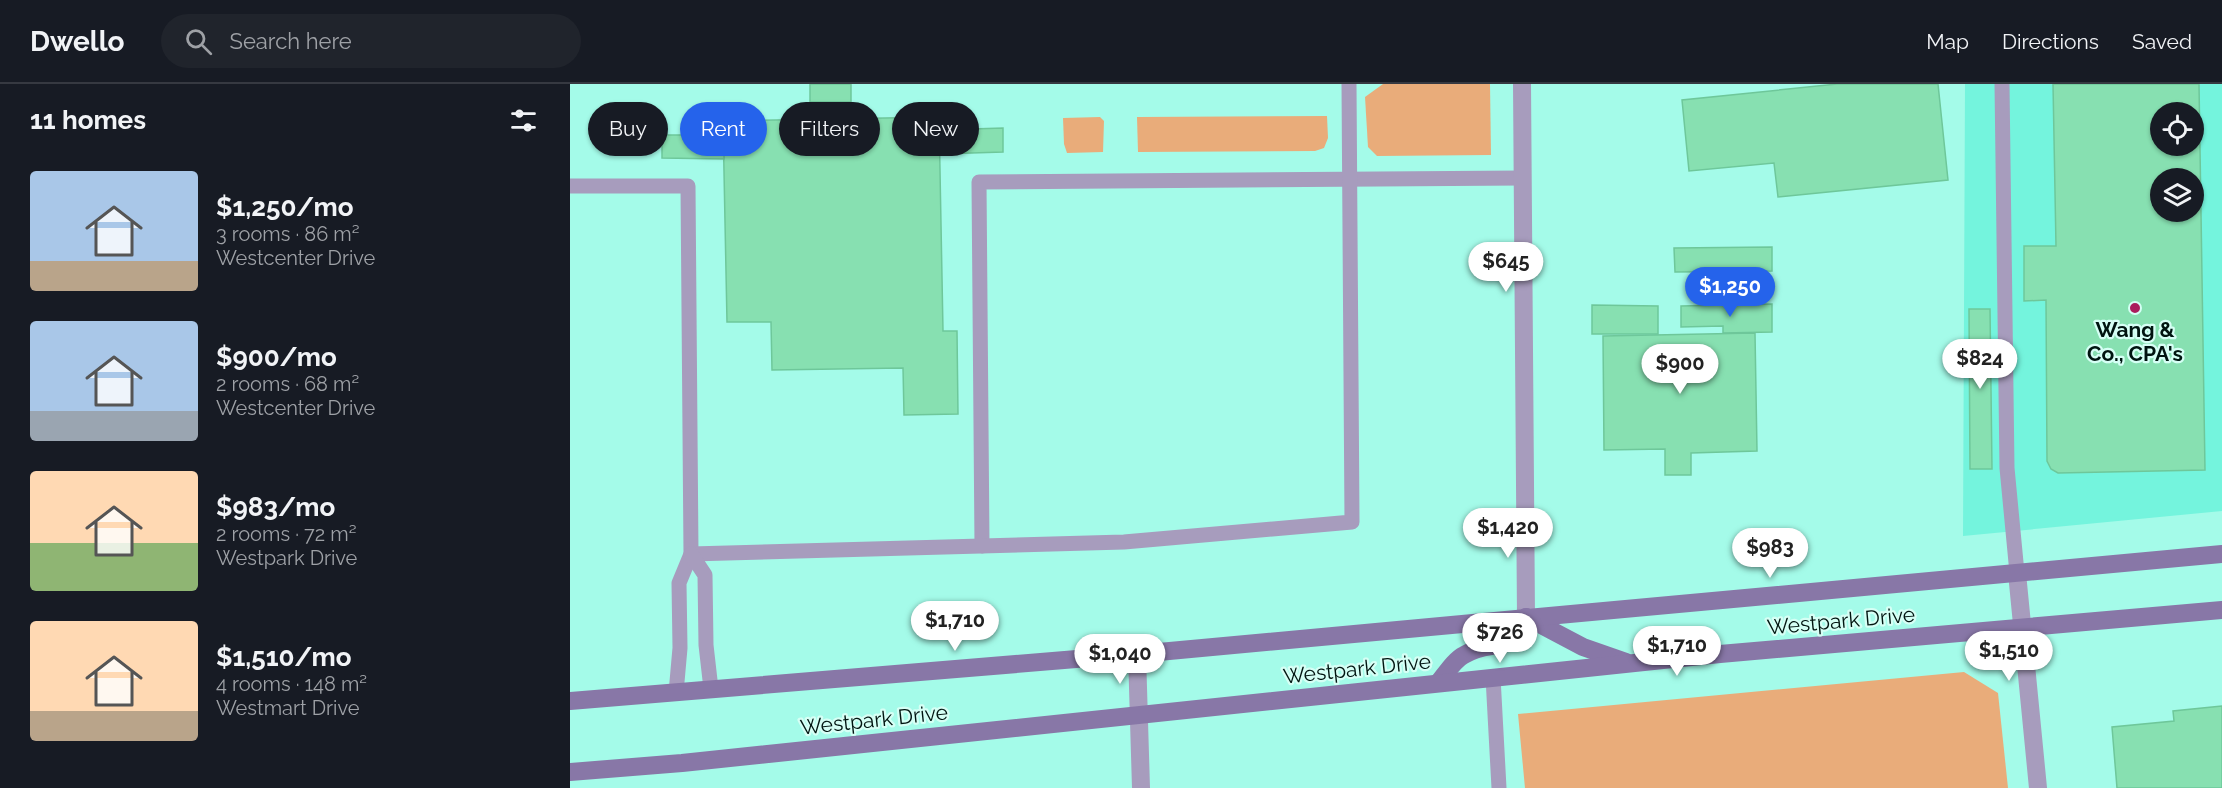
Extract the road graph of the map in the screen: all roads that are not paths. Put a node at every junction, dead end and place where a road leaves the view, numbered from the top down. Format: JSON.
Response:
{"nodes":[{"id":1,"x":1349,"y":84,"type":"edge"},
{"id":2,"x":1522,"y":84,"type":"edge"},
{"id":3,"x":2002,"y":84,"type":"edge"},
{"id":4,"x":1523,"y":178,"type":"junction"},
{"id":5,"x":1351,"y":179,"type":"junction"},
{"id":6,"x":570,"y":186,"type":"edge"},
{"id":7,"x":982,"y":546,"type":"junction"},
{"id":8,"x":691,"y":554,"type":"junction"},
{"id":9,"x":2222,"y":554,"type":"edge"},
{"id":10,"x":2017,"y":573,"type":"junction"},
{"id":11,"x":2222,"y":610,"type":"edge"},
{"id":12,"x":1526,"y":617,"type":"junction"},
{"id":13,"x":2022,"y":627,"type":"junction"},
{"id":14,"x":1137,"y":654,"type":"junction"},
{"id":15,"x":1630,"y":664,"type":"junction"},
{"id":16,"x":1493,"y":677,"type":"junction"},
{"id":17,"x":1438,"y":683,"type":"junction"},
{"id":18,"x":711,"y":689,"type":"junction"},
{"id":19,"x":676,"y":693,"type":"junction"},
{"id":20,"x":570,"y":701,"type":"edge"},
{"id":21,"x":1139,"y":716,"type":"junction"},
{"id":22,"x":570,"y":772,"type":"edge"},
{"id":23,"x":1141,"y":788,"type":"edge"},
{"id":24,"x":1499,"y":788,"type":"edge"},
{"id":25,"x":2038,"y":788,"type":"edge"}],
"edges":[{"from":1,"to":5,"type":"lane"},
{"from":2,"to":4,"type":"street"},
{"from":3,"to":10,"type":"lane"},
{"from":4,"to":5,"type":"lane"},
{"from":4,"to":12,"type":"street"},
{"from":5,"to":7,"type":"lane"},
{"from":5,"to":7,"type":"lane"},
{"from":6,"to":8,"type":"lane"},
{"from":7,"to":8,"type":"lane"},
{"from":8,"to":18,"type":"lane"},
{"from":8,"to":19,"type":"lane"},
{"from":9,"to":10,"type":"main road","name":"Westpark Drive"},
{"from":10,"to":12,"type":"main road","name":"Westpark Drive"},
{"from":10,"to":13,"type":"street"},
{"from":11,"to":13,"type":"main road","name":"Westpark Drive"},
{"from":12,"to":14,"type":"main road","name":"Westpark Drive"},
{"from":12,"to":15,"type":"main road"},
{"from":12,"to":17,"type":"main road"},
{"from":13,"to":15,"type":"main road","name":"Westpark Drive"},
{"from":13,"to":25,"type":"street"},
{"from":14,"to":18,"type":"main road","name":"Westpark Drive"},
{"from":14,"to":21,"type":"street"},
{"from":15,"to":16,"type":"main road","name":"Westpark Drive"},
{"from":16,"to":17,"type":"main road","name":"Westpark Drive"},
{"from":16,"to":24,"type":"lane"},
{"from":17,"to":21,"type":"main road","name":"Westpark Drive"},
{"from":18,"to":19,"type":"main road","name":"Westpark Drive"},
{"from":19,"to":20,"type":"main road","name":"Westpark Drive"},
{"from":21,"to":22,"type":"main road","name":"Westpark Drive"},
{"from":21,"to":23,"type":"street"}]}
